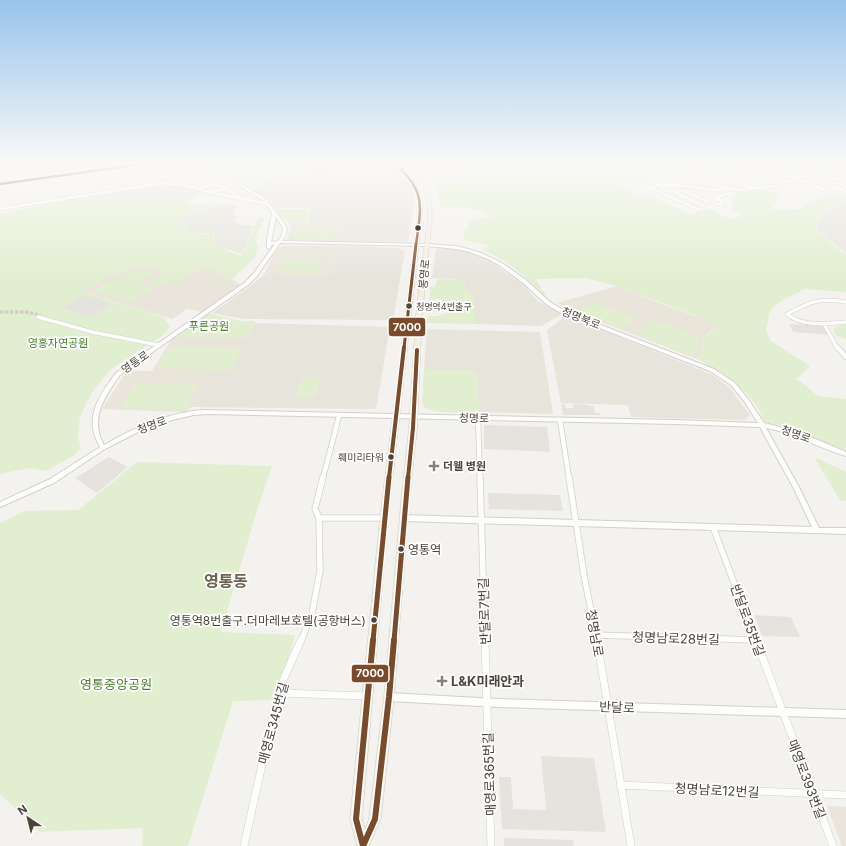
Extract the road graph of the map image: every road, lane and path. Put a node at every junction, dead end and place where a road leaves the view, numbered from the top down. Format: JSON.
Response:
{"nodes":[{"id":1,"x":39,"y":202,"type":"edge"},
{"id":2,"x":259,"y":202,"type":"edge"},
{"id":3,"x":420,"y":202,"type":"edge"},
{"id":4,"x":431,"y":202,"type":"edge"},
{"id":5,"x":682,"y":202,"type":"edge"},
{"id":6,"x":696,"y":202,"type":"edge"},
{"id":7,"x":722,"y":202,"type":"edge"},
{"id":8,"x":268,"y":204,"type":"joint"},
{"id":9,"x":716,"y":204,"type":"dead end"},
{"id":10,"x":704,"y":206,"type":"dead end"},
{"id":11,"x":0,"y":209,"type":"edge"},
{"id":12,"x":698,"y":210,"type":"dead end"},
{"id":13,"x":274,"y":213,"type":"junction"},
{"id":14,"x":283,"y":224,"type":"junction"},
{"id":15,"x":273,"y":225,"type":"junction"},
{"id":16,"x":268,"y":238,"type":"junction"},
{"id":17,"x":281,"y":240,"type":"junction"},
{"id":18,"x":269,"y":244,"type":"junction"},
{"id":19,"x":416,"y":245,"type":"junction"},
{"id":20,"x":427,"y":245,"type":"junction"},
{"id":21,"x":269,"y":254,"type":"junction"},
{"id":22,"x":846,"y":302,"type":"edge"},
{"id":23,"x":39,"y":316,"type":"tunnel mouth"},
{"id":24,"x":846,"y":322,"type":"edge"},
{"id":25,"x":824,"y":324,"type":"junction"},
{"id":26,"x":158,"y":345,"type":"junction"},
{"id":27,"x":846,"y":357,"type":"edge"},
{"id":28,"x":338,"y":416,"type":"junction"},
{"id":29,"x":396,"y":416,"type":"junction"},
{"id":30,"x":413,"y":416,"type":"junction"},
{"id":31,"x":478,"y":418,"type":"junction"},
{"id":32,"x":560,"y":420,"type":"junction"},
{"id":33,"x":762,"y":426,"type":"junction"},
{"id":34,"x":103,"y":448,"type":"junction"},
{"id":35,"x":846,"y":454,"type":"edge"},
{"id":36,"x":0,"y":505,"type":"edge"},
{"id":37,"x":319,"y":518,"type":"junction"},
{"id":38,"x":384,"y":518,"type":"junction"},
{"id":39,"x":403,"y":518,"type":"junction"},
{"id":40,"x":481,"y":521,"type":"junction"},
{"id":41,"x":576,"y":524,"type":"junction"},
{"id":42,"x":713,"y":527,"type":"junction"},
{"id":43,"x":817,"y":530,"type":"junction"},
{"id":44,"x":846,"y":531,"type":"edge"},
{"id":45,"x":596,"y":635,"type":"junction"},
{"id":46,"x":755,"y":640,"type":"junction"},
{"id":47,"x":280,"y":693,"type":"junction"},
{"id":48,"x":368,"y":696,"type":"junction"},
{"id":49,"x":389,"y":696,"type":"junction"},
{"id":50,"x":486,"y":702,"type":"junction"},
{"id":51,"x":607,"y":706,"type":"junction"},
{"id":52,"x":782,"y":712,"type":"junction"},
{"id":53,"x":846,"y":714,"type":"edge"},
{"id":54,"x":620,"y":786,"type":"junction"},
{"id":55,"x":813,"y":794,"type":"junction"},
{"id":56,"x":846,"y":795,"type":"edge"},
{"id":57,"x":244,"y":846,"type":"edge"},
{"id":58,"x":363,"y":846,"type":"edge"},
{"id":59,"x":491,"y":846,"type":"edge"},
{"id":60,"x":631,"y":846,"type":"edge"},
{"id":61,"x":833,"y":846,"type":"edge"}],
"edges":[{"from":1,"to":11,"type":"street"},
{"from":2,"to":8,"type":"street"},
{"from":3,"to":19,"type":"main road","name":"봉영로"},
{"from":4,"to":20,"type":"main road","name":"봉영로"},
{"from":5,"to":12,"type":"street"},
{"from":6,"to":10,"type":"street"},
{"from":7,"to":9,"type":"street"},
{"from":8,"to":13,"type":"street"},
{"from":13,"to":14,"type":"street"},
{"from":13,"to":15,"type":"street"},
{"from":14,"to":15,"type":"street"},
{"from":14,"to":17,"type":"street"},
{"from":15,"to":16,"type":"street"},
{"from":16,"to":17,"type":"street"},
{"from":16,"to":18,"type":"street"},
{"from":17,"to":18,"type":"street","name":"청명북로"},
{"from":17,"to":19,"type":"street","name":"청명북로"},
{"from":17,"to":21,"type":"street","name":"영통로"},
{"from":18,"to":21,"type":"street"},
{"from":19,"to":20,"type":"street","name":"청명북로"},
{"from":19,"to":29,"type":"main road","name":"봉영로"},
{"from":20,"to":30,"type":"main road","name":"봉영로"},
{"from":20,"to":33,"type":"street","name":"청명북로"},
{"from":21,"to":26,"type":"street","name":"영통로"},
{"from":22,"to":25,"type":"street"},
{"from":23,"to":26,"type":"street"},
{"from":24,"to":25,"type":"street"},
{"from":25,"to":27,"type":"street"},
{"from":26,"to":34,"type":"street","name":"영통로"},
{"from":28,"to":29,"type":"street","name":"청명로"},
{"from":28,"to":34,"type":"street","name":"청명로"},
{"from":28,"to":37,"type":"street","name":"매영로345번길"},
{"from":29,"to":30,"type":"street","name":"청명로"},
{"from":29,"to":38,"type":"main road","name":"봉영로"},
{"from":30,"to":31,"type":"street","name":"청명로"},
{"from":30,"to":39,"type":"main road","name":"봉영로"},
{"from":31,"to":32,"type":"street","name":"청명로"},
{"from":31,"to":40,"type":"street","name":"반달로7번길"},
{"from":32,"to":33,"type":"street","name":"청명로"},
{"from":32,"to":41,"type":"street","name":"청명남로"},
{"from":33,"to":35,"type":"street","name":"청명로"},
{"from":33,"to":43,"type":"street","name":"청명북로"},
{"from":34,"to":36,"type":"street"},
{"from":37,"to":38,"type":"street"},
{"from":37,"to":47,"type":"street","name":"매영로345번길"},
{"from":38,"to":48,"type":"main road","name":"봉영로"},
{"from":39,"to":40,"type":"street"},
{"from":39,"to":49,"type":"main road","name":"봉영로"},
{"from":40,"to":41,"type":"street"},
{"from":40,"to":50,"type":"street","name":"반달로7번길"},
{"from":41,"to":42,"type":"street"},
{"from":41,"to":45,"type":"street","name":"청명남로"},
{"from":42,"to":43,"type":"street"},
{"from":42,"to":46,"type":"street","name":"반달로35번길"},
{"from":43,"to":44,"type":"street"},
{"from":45,"to":46,"type":"street","name":"청명남로28번길"},
{"from":45,"to":51,"type":"street","name":"청명남로"},
{"from":46,"to":52,"type":"street","name":"반달로35번길"},
{"from":47,"to":48,"type":"street"},
{"from":47,"to":57,"type":"street","name":"매영로345번길"},
{"from":48,"to":58,"type":"main road","name":"봉영로"},
{"from":49,"to":50,"type":"street","name":"반달로"},
{"from":49,"to":58,"type":"main road","name":"봉영로"},
{"from":50,"to":51,"type":"street","name":"반달로"},
{"from":50,"to":59,"type":"street","name":"매영로365번길"},
{"from":51,"to":52,"type":"street","name":"반달로"},
{"from":51,"to":54,"type":"street","name":"청명남로"},
{"from":52,"to":53,"type":"street","name":"반달로"},
{"from":52,"to":55,"type":"street","name":"매영로393번길"},
{"from":54,"to":55,"type":"street","name":"청명남로12번길"},
{"from":54,"to":60,"type":"street","name":"청명남로"},
{"from":55,"to":56,"type":"street","name":"청명남로12번길"},
{"from":55,"to":61,"type":"street","name":"매영로393번길"}]}
